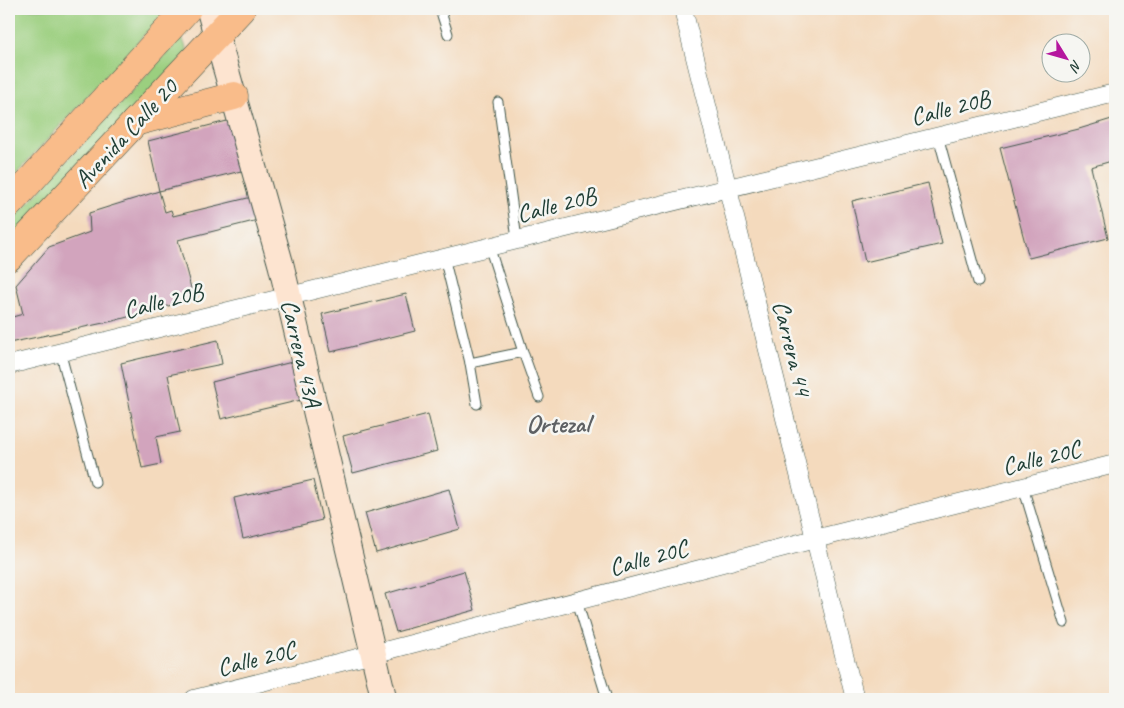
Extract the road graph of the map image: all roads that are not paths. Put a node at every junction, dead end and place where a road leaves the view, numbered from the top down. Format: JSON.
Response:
{"nodes":[{"id":1,"x":188,"y":9,"type":"edge"},
{"id":2,"x":209,"y":9,"type":"edge"},
{"id":3,"x":241,"y":9,"type":"edge"},
{"id":4,"x":440,"y":9,"type":"edge"},
{"id":5,"x":683,"y":9,"type":"edge"},
{"id":6,"x":217,"y":34,"type":"junction"},
{"id":7,"x":448,"y":34,"type":"dead end"},
{"id":8,"x":1115,"y":93,"type":"edge"},
{"id":9,"x":234,"y":96,"type":"junction"},
{"id":10,"x":498,"y":102,"type":"dead end"},
{"id":11,"x":135,"y":122,"type":"junction"},
{"id":12,"x":938,"y":136,"type":"junction"},
{"id":13,"x":727,"y":188,"type":"junction"},
{"id":14,"x":9,"y":204,"type":"edge"},
{"id":15,"x":517,"y":239,"type":"junction"},
{"id":16,"x":489,"y":246,"type":"junction"},
{"id":17,"x":9,"y":257,"type":"edge"},
{"id":18,"x":444,"y":257,"type":"junction"},
{"id":19,"x":978,"y":282,"type":"dead end"},
{"id":20,"x":288,"y":295,"type":"junction"},
{"id":21,"x":60,"y":351,"type":"junction"},
{"id":22,"x":523,"y":352,"type":"junction"},
{"id":23,"x":470,"y":363,"type":"junction"},
{"id":24,"x":9,"y":364,"type":"edge"},
{"id":25,"x":539,"y":397,"type":"dead end"},
{"id":26,"x":477,"y":404,"type":"dead end"},
{"id":27,"x":1115,"y":464,"type":"edge"},
{"id":28,"x":96,"y":482,"type":"dead end"},
{"id":29,"x":1023,"y":487,"type":"junction"},
{"id":30,"x":815,"y":539,"type":"junction"},
{"id":31,"x":578,"y":601,"type":"junction"},
{"id":32,"x":1064,"y":623,"type":"dead end"},
{"id":33,"x":374,"y":654,"type":"junction"},
{"id":34,"x":194,"y":699,"type":"edge"},
{"id":35,"x":384,"y":699,"type":"edge"},
{"id":36,"x":607,"y":699,"type":"edge"},
{"id":37,"x":855,"y":699,"type":"edge"}],
"edges":[{"from":1,"to":14,"type":"highway","name":"Avenida Calle 20"},
{"from":2,"to":6,"type":"street","name":"Carrera 43A"},
{"from":3,"to":6,"type":"highway","name":"Avenida Calle 20"},
{"from":4,"to":7,"type":"lane"},
{"from":5,"to":13,"type":"street","name":"Carrera 44"},
{"from":6,"to":9,"type":"street","name":"Carrera 43A"},
{"from":6,"to":11,"type":"highway","name":"Avenida Calle 20"},
{"from":8,"to":12,"type":"street","name":"Calle 20B"},
{"from":9,"to":11,"type":"highway"},
{"from":9,"to":20,"type":"street","name":"Carrera 43A"},
{"from":10,"to":15,"type":"lane"},
{"from":11,"to":17,"type":"highway","name":"Avenida Calle 20"},
{"from":12,"to":13,"type":"street","name":"Calle 20B"},
{"from":12,"to":19,"type":"lane"},
{"from":13,"to":15,"type":"street","name":"Calle 20B"},
{"from":13,"to":30,"type":"street","name":"Carrera 44"},
{"from":15,"to":16,"type":"street","name":"Calle 20B"},
{"from":16,"to":18,"type":"street","name":"Calle 20B"},
{"from":16,"to":22,"type":"lane"},
{"from":18,"to":20,"type":"street","name":"Calle 20B"},
{"from":18,"to":23,"type":"lane"},
{"from":20,"to":21,"type":"street","name":"Calle 20B"},
{"from":20,"to":33,"type":"street","name":"Carrera 43A"},
{"from":21,"to":24,"type":"street","name":"Calle 20B"},
{"from":21,"to":28,"type":"lane"},
{"from":22,"to":23,"type":"lane"},
{"from":22,"to":25,"type":"lane"},
{"from":23,"to":26,"type":"lane"},
{"from":27,"to":29,"type":"street","name":"Calle 20C"},
{"from":29,"to":30,"type":"street","name":"Calle 20C"},
{"from":29,"to":32,"type":"lane"},
{"from":30,"to":31,"type":"street","name":"Calle 20C"},
{"from":30,"to":37,"type":"street","name":"Carrera 44"},
{"from":31,"to":33,"type":"street","name":"Calle 20C"},
{"from":31,"to":36,"type":"lane"},
{"from":33,"to":34,"type":"street","name":"Calle 20C"},
{"from":33,"to":35,"type":"street","name":"Carrera 43A"}]}
